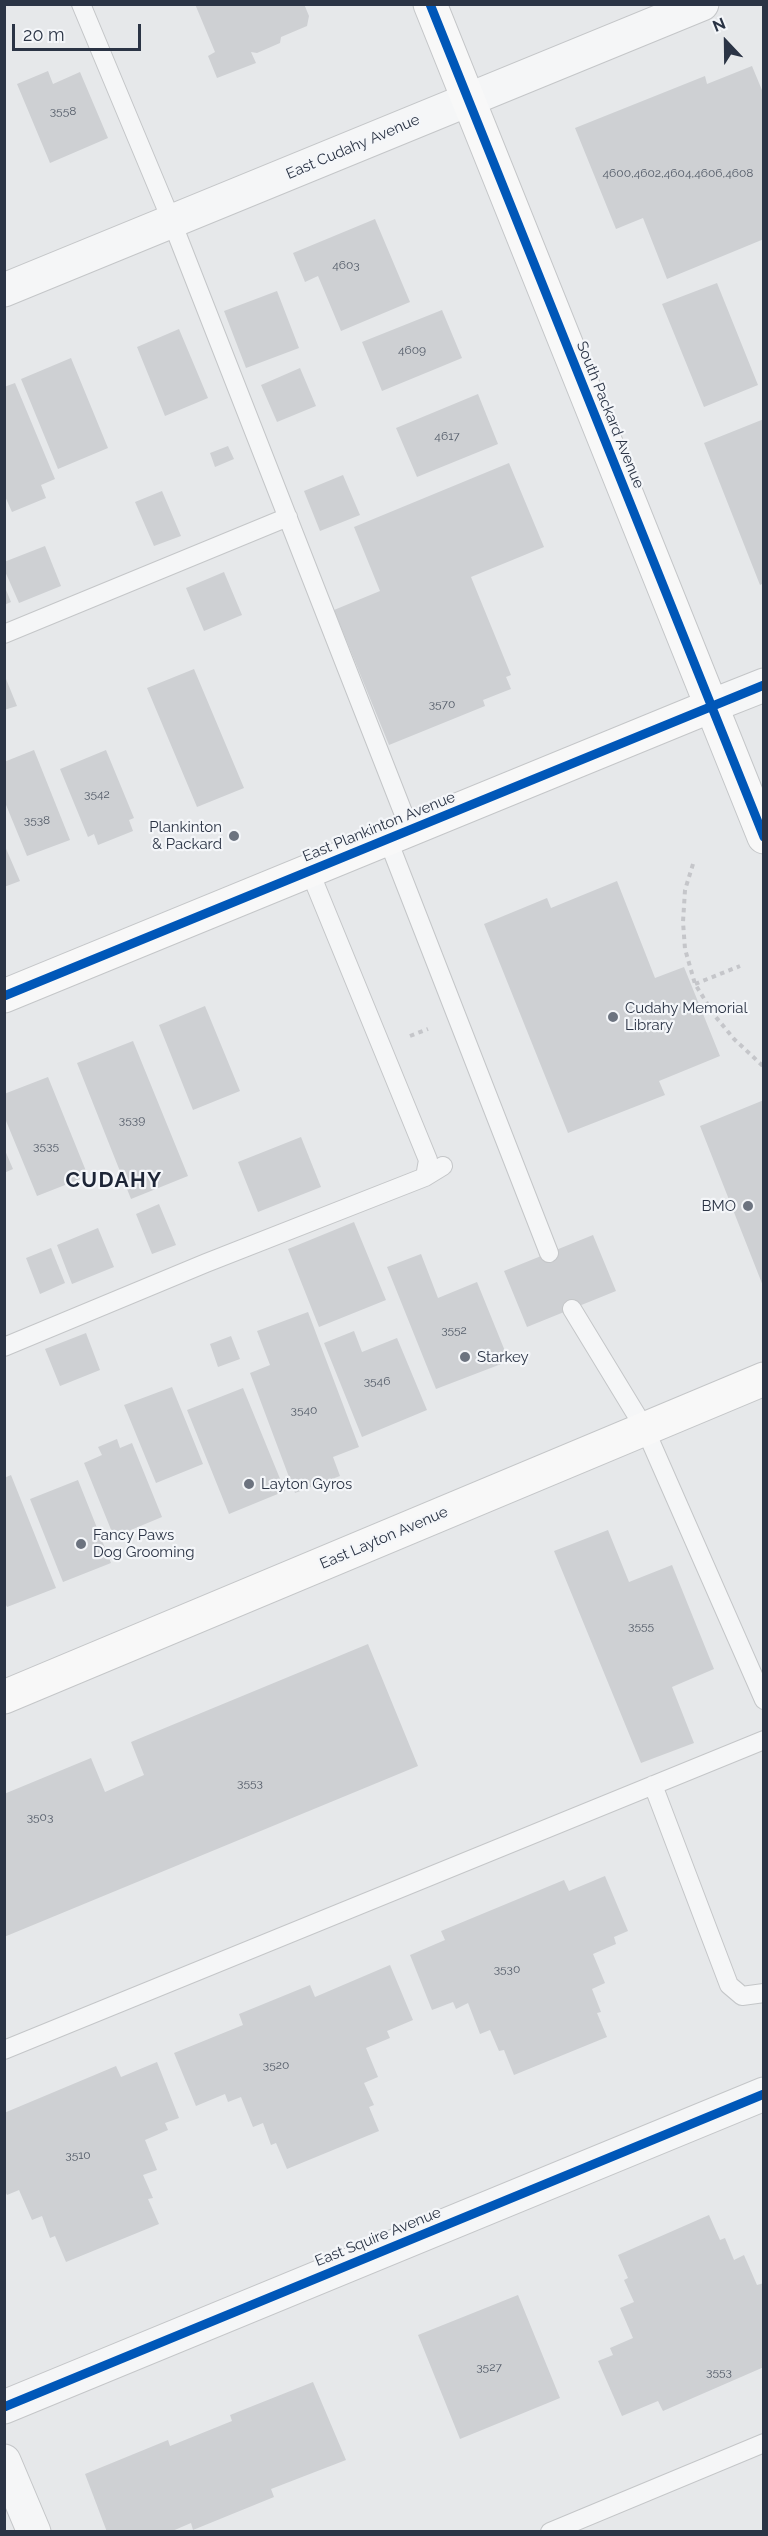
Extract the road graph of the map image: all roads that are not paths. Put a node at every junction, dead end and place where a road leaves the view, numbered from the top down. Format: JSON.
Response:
{"nodes":[{"id":1,"x":81,"y":4,"type":"edge"},
{"id":2,"x":430,"y":4,"type":"edge"},
{"id":3,"x":702,"y":4,"type":"edge"},
{"id":4,"x":468,"y":99,"type":"junction"},
{"id":5,"x":172,"y":222,"type":"junction"},
{"id":6,"x":4,"y":290,"type":"edge"},
{"id":7,"x":288,"y":517,"type":"junction"},
{"id":8,"x":4,"y":634,"type":"edge"},
{"id":9,"x":764,"y":685,"type":"edge"},
{"id":10,"x":711,"y":706,"type":"junction"},
{"id":11,"x":399,"y":835,"type":"junction"},
{"id":12,"x":764,"y":837,"type":"edge"},
{"id":13,"x":310,"y":872,"type":"junction"},
{"id":14,"x":4,"y":996,"type":"edge"},
{"id":15,"x":442,"y":1166,"type":"dead end"},
{"id":16,"x":425,"y":1177,"type":"junction"},
{"id":17,"x":549,"y":1253,"type":"dead end"},
{"id":18,"x":572,"y":1309,"type":"dead end"},
{"id":19,"x":4,"y":1347,"type":"edge"},
{"id":20,"x":764,"y":1379,"type":"edge"},
{"id":21,"x":645,"y":1429,"type":"junction"},
{"id":22,"x":4,"y":1697,"type":"edge"},
{"id":23,"x":764,"y":1700,"type":"edge"},
{"id":24,"x":764,"y":1740,"type":"edge"},
{"id":25,"x":653,"y":1785,"type":"junction"},
{"id":26,"x":764,"y":1993,"type":"edge"},
{"id":27,"x":4,"y":2049,"type":"edge"},
{"id":28,"x":764,"y":2094,"type":"edge"},
{"id":29,"x":4,"y":2407,"type":"edge"},
{"id":30,"x":764,"y":2443,"type":"edge"},
{"id":31,"x":4,"y":2462,"type":"edge"},
{"id":32,"x":34,"y":2532,"type":"edge"},
{"id":33,"x":550,"y":2532,"type":"edge"}],
"edges":[{"from":1,"to":5,"type":"lane"},
{"from":2,"to":4,"type":"street","name":"South Packard Avenue"},
{"from":3,"to":4,"type":"street","name":"East Cudahy Avenue"},
{"from":4,"to":5,"type":"street","name":"East Cudahy Avenue"},
{"from":4,"to":10,"type":"street","name":"South Packard Avenue"},
{"from":5,"to":6,"type":"street","name":"East Cudahy Avenue"},
{"from":5,"to":7,"type":"lane"},
{"from":7,"to":8,"type":"lane"},
{"from":7,"to":11,"type":"lane"},
{"from":9,"to":10,"type":"street","name":"East Plankinton Avenue"},
{"from":10,"to":11,"type":"street","name":"East Plankinton Avenue"},
{"from":10,"to":12,"type":"street","name":"South Packard Avenue"},
{"from":11,"to":13,"type":"street","name":"East Plankinton Avenue"},
{"from":11,"to":17,"type":"lane"},
{"from":13,"to":14,"type":"street","name":"East Plankinton Avenue"},
{"from":13,"to":16,"type":"lane"},
{"from":15,"to":16,"type":"lane"},
{"from":16,"to":19,"type":"lane"},
{"from":18,"to":21,"type":"lane"},
{"from":20,"to":21,"type":"street","name":"East Layton Avenue"},
{"from":21,"to":22,"type":"street","name":"East Layton Avenue"},
{"from":21,"to":23,"type":"lane"},
{"from":24,"to":25,"type":"lane"},
{"from":25,"to":26,"type":"lane"},
{"from":25,"to":27,"type":"lane"},
{"from":28,"to":29,"type":"street","name":"East Squire Avenue"},
{"from":30,"to":33,"type":"lane"},
{"from":31,"to":32,"type":"street"}]}
